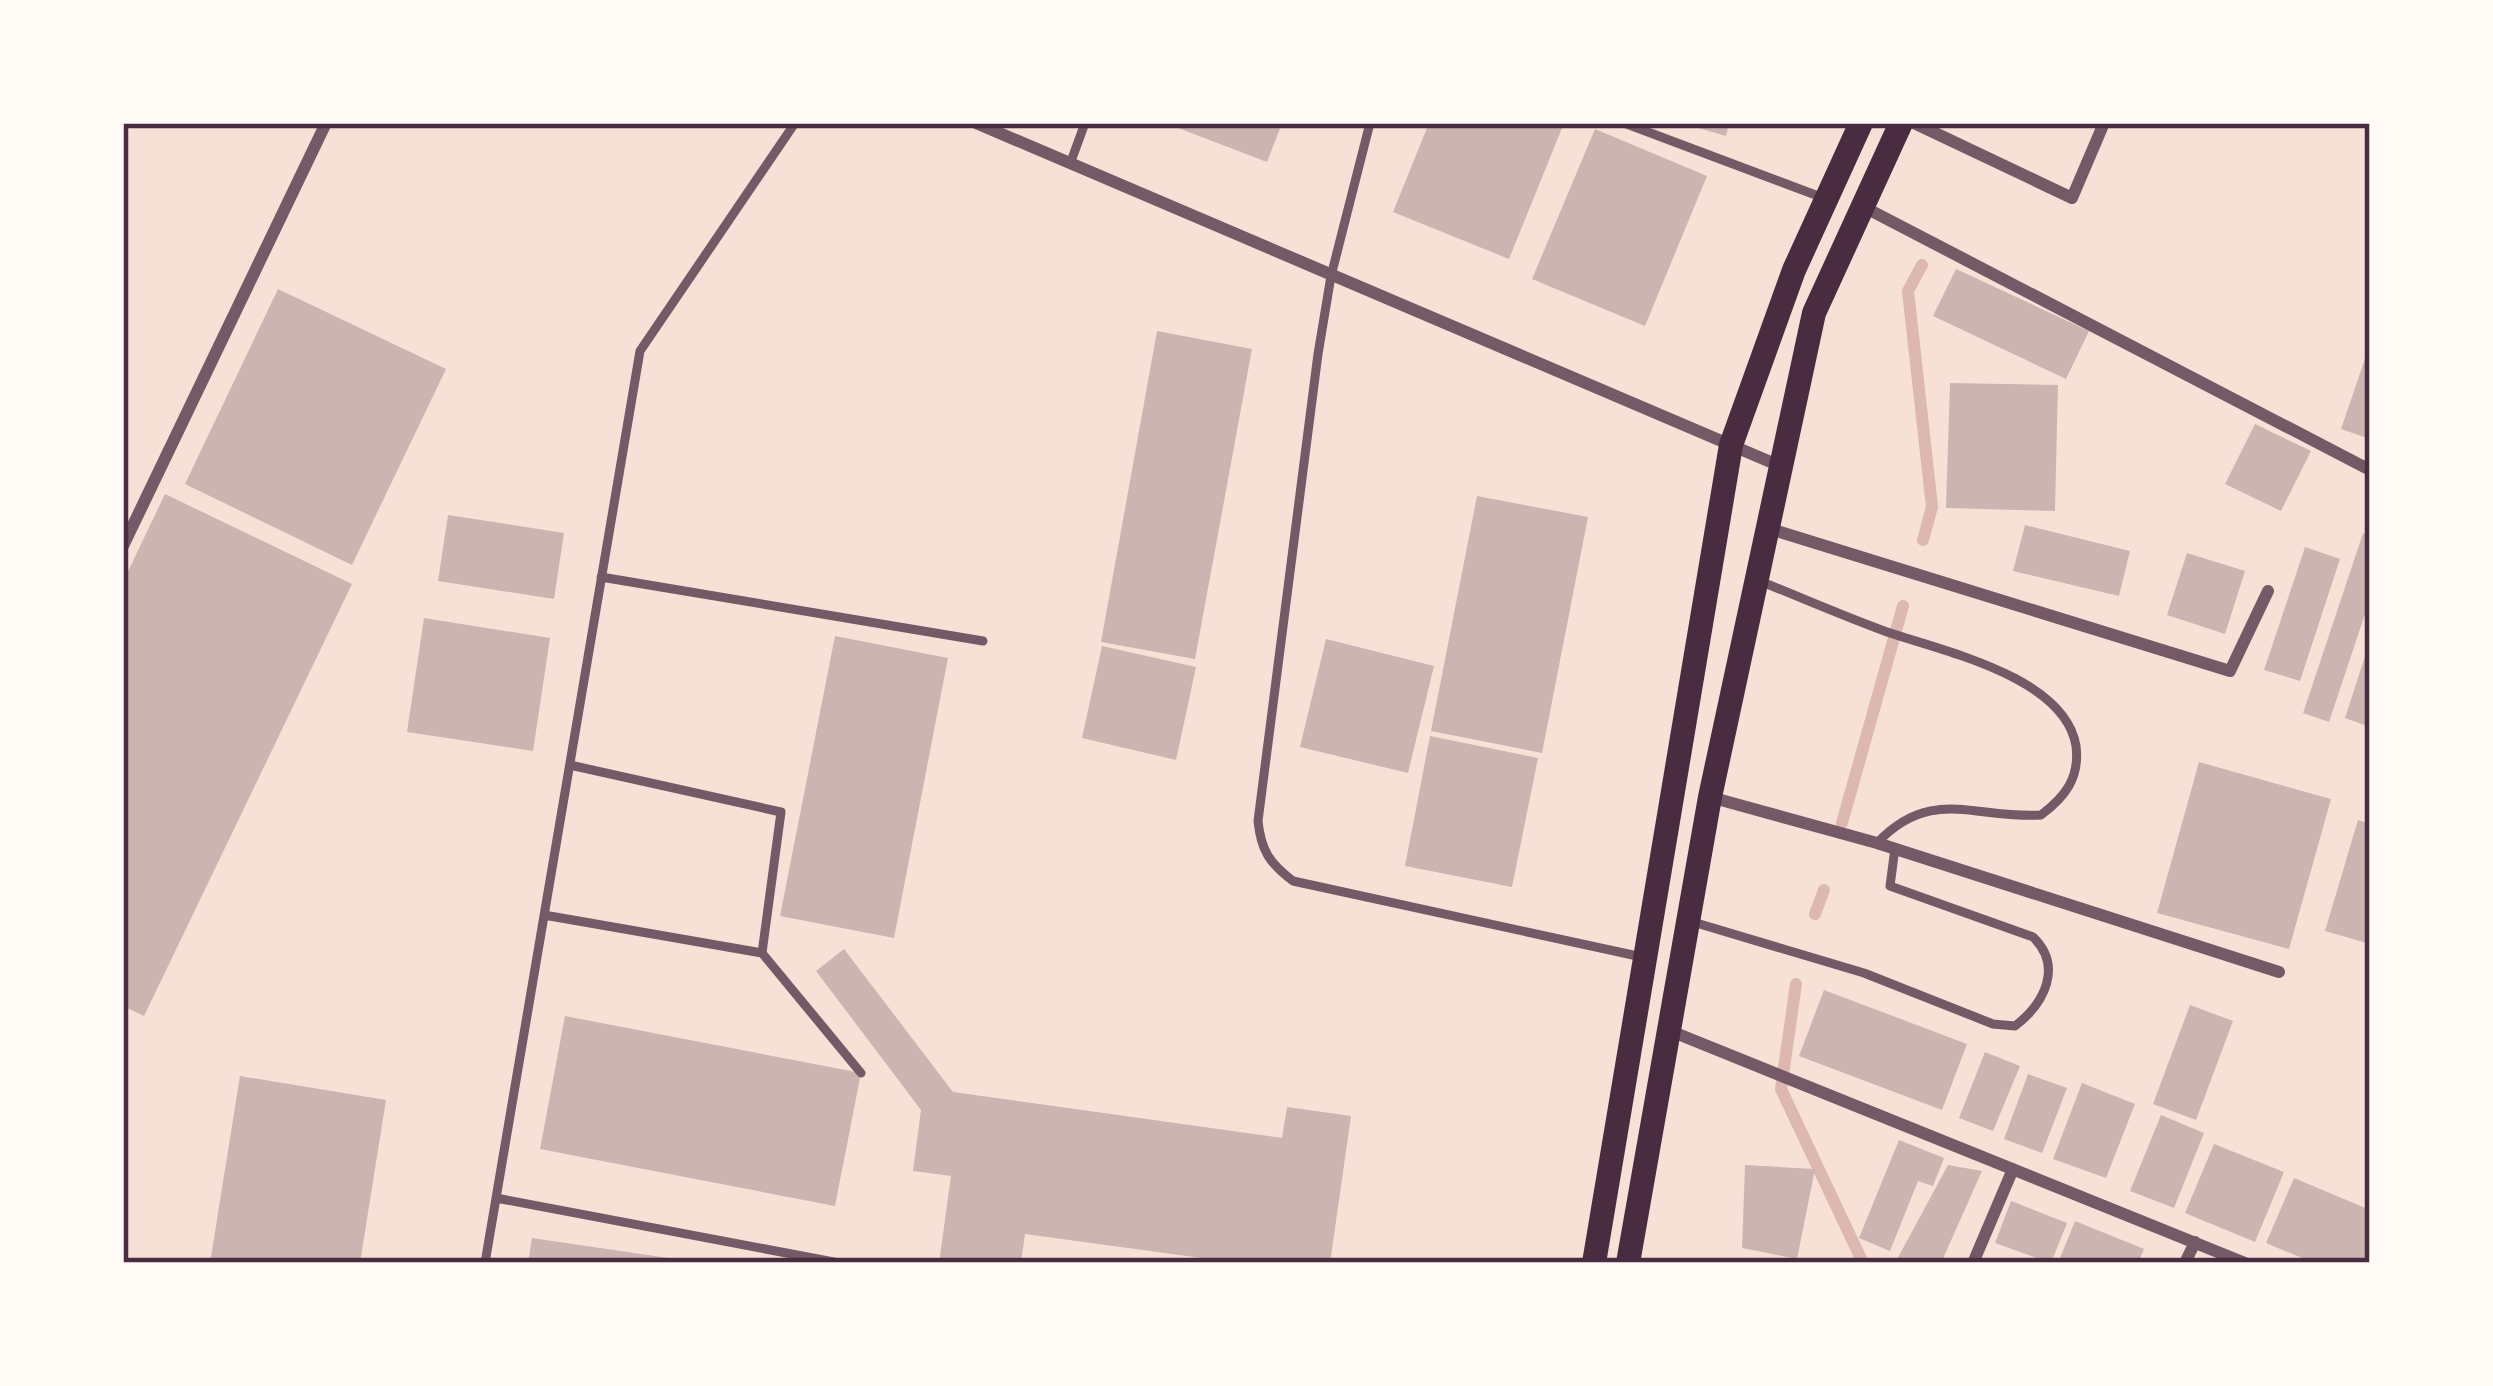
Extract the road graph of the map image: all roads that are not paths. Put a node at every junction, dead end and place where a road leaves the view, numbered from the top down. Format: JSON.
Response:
{"nodes":[{"id":1,"x":326,"y":123,"type":"edge"},
{"id":2,"x":795,"y":123,"type":"edge"},
{"id":3,"x":976,"y":123,"type":"edge"},
{"id":4,"x":1084,"y":123,"type":"edge"},
{"id":5,"x":1370,"y":123,"type":"edge"},
{"id":6,"x":1624,"y":123,"type":"edge"},
{"id":7,"x":1861,"y":123,"type":"edge"},
{"id":8,"x":1901,"y":123,"type":"edge"},
{"id":9,"x":1914,"y":123,"type":"edge"},
{"id":10,"x":2104,"y":123,"type":"edge"},
{"id":11,"x":1070,"y":164,"type":"junction"},
{"id":12,"x":1827,"y":199,"type":"junction"},
{"id":13,"x":1860,"y":205,"type":"junction"},
{"id":14,"x":1331,"y":276,"type":"junction"},
{"id":15,"x":1731,"y":446,"type":"junction"},
{"id":16,"x":1780,"y":466,"type":"junction"},
{"id":17,"x":2370,"y":470,"type":"edge"},
{"id":18,"x":1766,"y":528,"type":"junction"},
{"id":19,"x":123,"y":546,"type":"edge"},
{"id":20,"x":601,"y":577,"type":"junction"},
{"id":21,"x":1755,"y":580,"type":"junction"},
{"id":22,"x":2268,"y":591,"type":"dead end"},
{"id":23,"x":983,"y":641,"type":"dead end"},
{"id":24,"x":570,"y":765,"type":"junction"},
{"id":25,"x":1710,"y":797,"type":"junction"},
{"id":26,"x":1877,"y":842,"type":"junction"},
{"id":27,"x":1895,"y":848,"type":"junction"},
{"id":28,"x":544,"y":915,"type":"junction"},
{"id":29,"x":1688,"y":920,"type":"junction"},
{"id":30,"x":762,"y":952,"type":"junction"},
{"id":31,"x":1642,"y":957,"type":"junction"},
{"id":32,"x":2279,"y":972,"type":"dead end"},
{"id":33,"x":1666,"y":1030,"type":"junction"},
{"id":34,"x":861,"y":1073,"type":"dead end"},
{"id":35,"x":2013,"y":1169,"type":"junction"},
{"id":36,"x":496,"y":1198,"type":"junction"},
{"id":37,"x":2195,"y":1242,"type":"junction"},
{"id":38,"x":485,"y":1263,"type":"edge"},
{"id":39,"x":839,"y":1263,"type":"edge"},
{"id":40,"x":1594,"y":1263,"type":"edge"},
{"id":41,"x":1628,"y":1263,"type":"edge"},
{"id":42,"x":1973,"y":1263,"type":"edge"},
{"id":43,"x":2185,"y":1263,"type":"edge"},
{"id":44,"x":2245,"y":1263,"type":"edge"}],
"edges":[{"from":1,"to":19,"type":"street"},
{"from":2,"to":20,"type":"lane"},
{"from":3,"to":11,"type":"street"},
{"from":4,"to":11,"type":"lane"},
{"from":5,"to":14,"type":"lane"},
{"from":6,"to":12,"type":"lane"},
{"from":7,"to":12,"type":"main road"},
{"from":8,"to":13,"type":"main road"},
{"from":9,"to":10,"type":"street"},
{"from":11,"to":14,"type":"street"},
{"from":12,"to":15,"type":"main road"},
{"from":13,"to":16,"type":"main road"},
{"from":13,"to":17,"type":"street"},
{"from":14,"to":15,"type":"street"},
{"from":14,"to":31,"type":"lane"},
{"from":15,"to":16,"type":"street"},
{"from":15,"to":31,"type":"main road"},
{"from":16,"to":18,"type":"main road"},
{"from":18,"to":21,"type":"main road"},
{"from":18,"to":22,"type":"street"},
{"from":20,"to":23,"type":"lane"},
{"from":20,"to":24,"type":"lane"},
{"from":21,"to":25,"type":"main road"},
{"from":21,"to":26,"type":"lane"},
{"from":24,"to":28,"type":"lane"},
{"from":24,"to":30,"type":"lane"},
{"from":25,"to":26,"type":"street"},
{"from":25,"to":29,"type":"main road"},
{"from":26,"to":27,"type":"street"},
{"from":27,"to":29,"type":"lane"},
{"from":27,"to":32,"type":"street"},
{"from":28,"to":30,"type":"lane"},
{"from":28,"to":36,"type":"lane"},
{"from":29,"to":33,"type":"main road"},
{"from":30,"to":34,"type":"lane"},
{"from":31,"to":40,"type":"main road"},
{"from":33,"to":35,"type":"street"},
{"from":33,"to":41,"type":"main road"},
{"from":35,"to":37,"type":"street"},
{"from":35,"to":42,"type":"street"},
{"from":36,"to":38,"type":"lane"},
{"from":36,"to":39,"type":"lane"},
{"from":37,"to":43,"type":"street"},
{"from":37,"to":44,"type":"street"}]}
